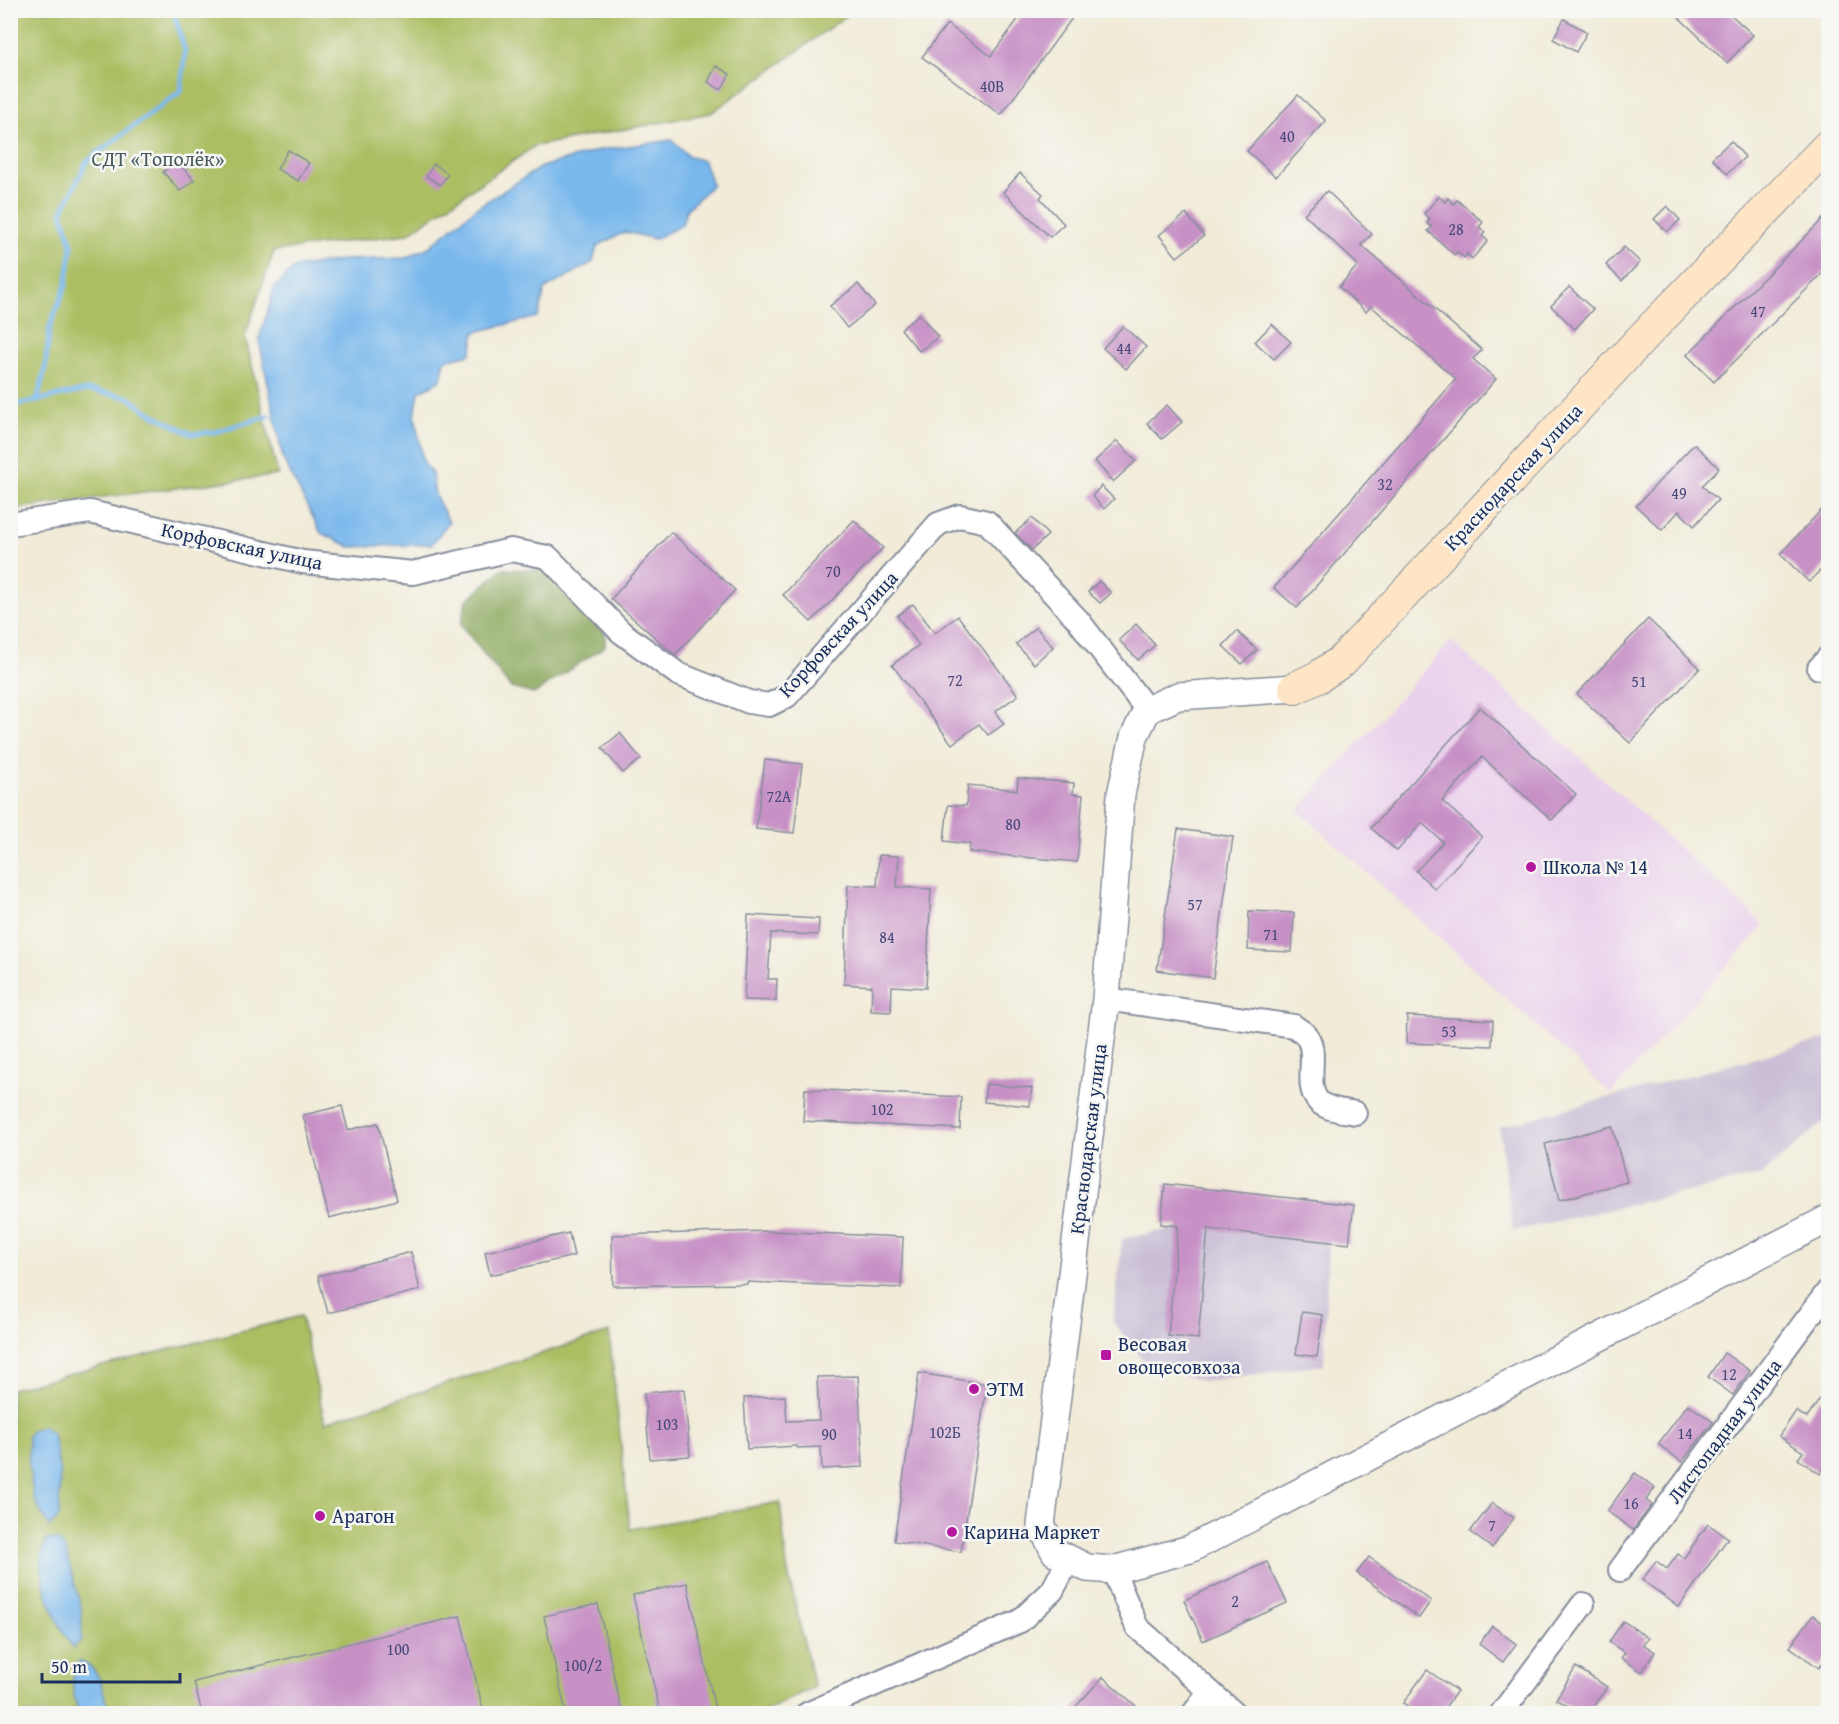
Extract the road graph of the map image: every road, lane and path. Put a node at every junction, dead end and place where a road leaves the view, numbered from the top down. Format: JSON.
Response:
{"nodes":[{"id":1,"x":1828,"y":146,"type":"edge"},
{"id":2,"x":10,"y":524,"type":"edge"},
{"id":3,"x":1294,"y":688,"type":"joint"},
{"id":4,"x":1147,"y":710,"type":"junction"},
{"id":5,"x":1106,"y":999,"type":"junction"},
{"id":6,"x":1355,"y":1113,"type":"dead end"},
{"id":7,"x":1828,"y":1219,"type":"edge"},
{"id":8,"x":1828,"y":1291,"type":"edge"},
{"id":9,"x":1069,"y":1559,"type":"junction"},
{"id":10,"x":1113,"y":1570,"type":"junction"},
{"id":11,"x":1620,"y":1570,"type":"dead end"},
{"id":12,"x":1583,"y":1604,"type":"dead end"},
{"id":13,"x":1210,"y":1692,"type":"junction"},
{"id":14,"x":807,"y":1713,"type":"edge"},
{"id":15,"x":1193,"y":1713,"type":"edge"},
{"id":16,"x":1235,"y":1713,"type":"edge"},
{"id":17,"x":1501,"y":1713,"type":"edge"}],
"edges":[{"from":1,"to":3,"type":"main road","name":"Краснодарская улица"},
{"from":2,"to":4,"type":"street","name":"Корфовская улица"},
{"from":3,"to":4,"type":"street","name":"Краснодарская улица"},
{"from":4,"to":5,"type":"street","name":"Краснодарская улица"},
{"from":5,"to":6,"type":"street"},
{"from":5,"to":9,"type":"street","name":"Краснодарская улица"},
{"from":7,"to":10,"type":"street"},
{"from":8,"to":11,"type":"street","name":"Листопадная улица"},
{"from":9,"to":10,"type":"street","name":"Краснодарская улица"},
{"from":9,"to":14,"type":"street"},
{"from":10,"to":13,"type":"street"},
{"from":12,"to":17,"type":"street"},
{"from":13,"to":15,"type":"street"},
{"from":13,"to":16,"type":"street"}]}
